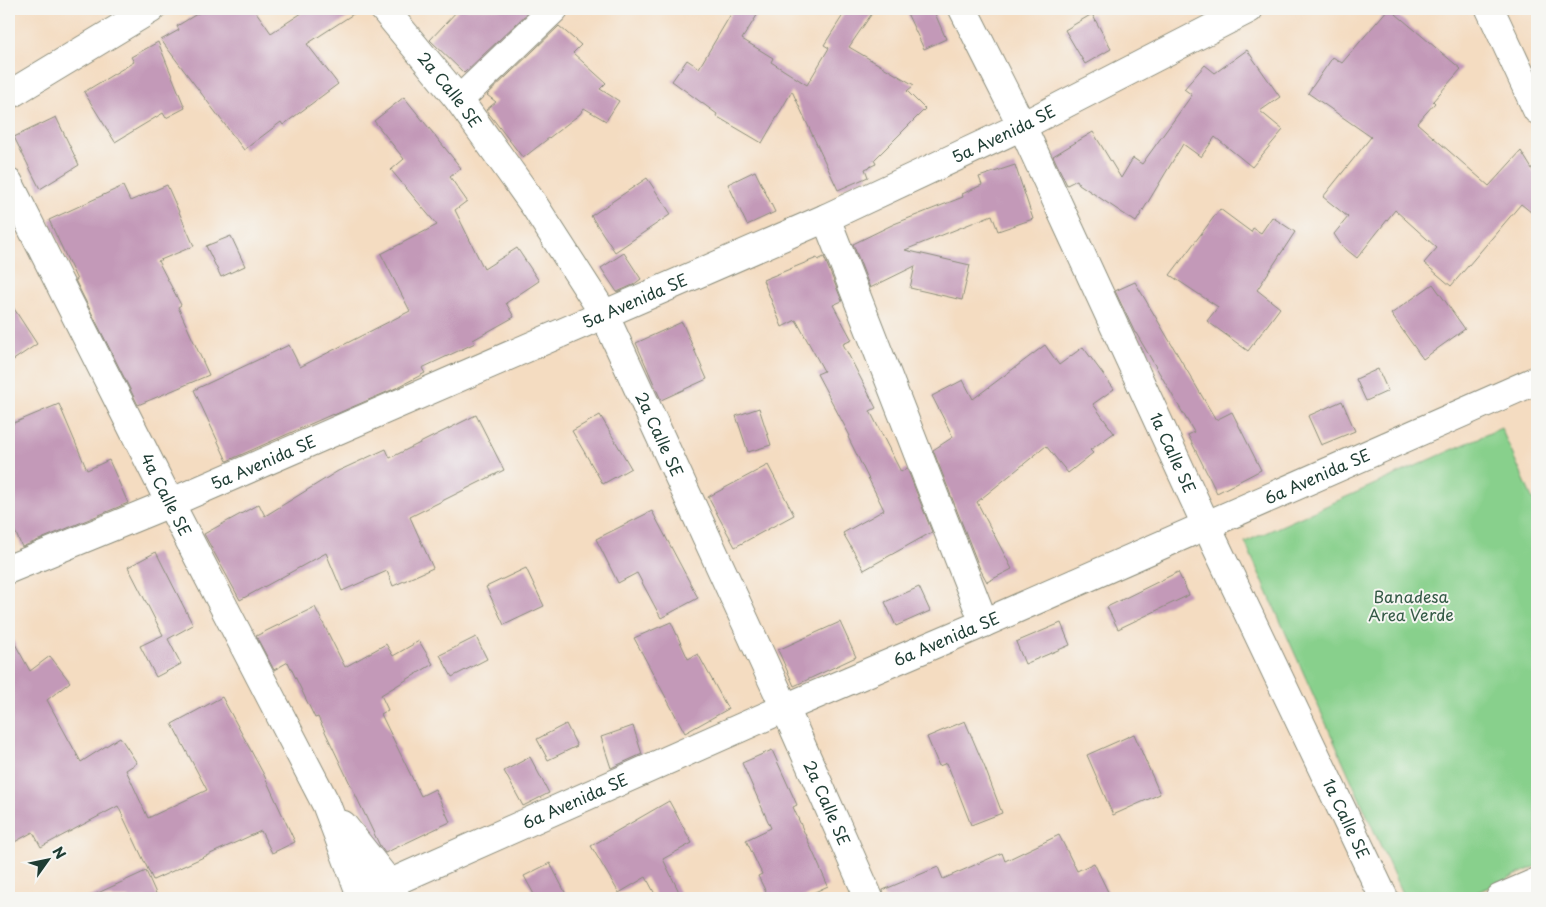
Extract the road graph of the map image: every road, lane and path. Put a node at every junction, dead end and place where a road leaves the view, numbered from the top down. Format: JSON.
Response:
{"nodes":[{"id":1,"x":151,"y":9,"type":"edge"},
{"id":2,"x":384,"y":9,"type":"edge"},
{"id":3,"x":554,"y":9,"type":"edge"},
{"id":4,"x":963,"y":9,"type":"edge"},
{"id":5,"x":1249,"y":9,"type":"edge"},
{"id":6,"x":1490,"y":9,"type":"edge"},
{"id":7,"x":9,"y":94,"type":"edge"},
{"id":8,"x":459,"y":100,"type":"junction"},
{"id":9,"x":1537,"y":110,"type":"edge"},
{"id":10,"x":1022,"y":126,"type":"junction"},
{"id":11,"x":9,"y":184,"type":"edge"},
{"id":12,"x":826,"y":218,"type":"junction"},
{"id":13,"x":604,"y":314,"type":"junction"},
{"id":14,"x":1537,"y":380,"type":"edge"},
{"id":15,"x":170,"y":503,"type":"junction"},
{"id":16,"x":1206,"y":525,"type":"junction"},
{"id":17,"x":9,"y":569,"type":"edge"},
{"id":18,"x":984,"y":623,"type":"junction"},
{"id":19,"x":785,"y":708,"type":"junction"},
{"id":20,"x":326,"y":804,"type":"junction"},
{"id":21,"x":1537,"y":882,"type":"edge"},
{"id":22,"x":393,"y":891,"type":"edge"},
{"id":23,"x":360,"y":897,"type":"edge"},
{"id":24,"x":869,"y":898,"type":"edge"},
{"id":25,"x":1384,"y":898,"type":"edge"},
{"id":26,"x":1500,"y":898,"type":"edge"}],
"edges":[{"from":1,"to":7,"type":"street"},
{"from":2,"to":8,"type":"street","name":"2a Calle SE"},
{"from":3,"to":8,"type":"street"},
{"from":4,"to":10,"type":"street","name":"1a Calle SE"},
{"from":5,"to":10,"type":"street","name":"5a Avenida SE"},
{"from":6,"to":9,"type":"street"},
{"from":8,"to":13,"type":"street","name":"2a Calle SE"},
{"from":10,"to":12,"type":"street","name":"5a Avenida SE"},
{"from":10,"to":16,"type":"street","name":"1a Calle SE"},
{"from":11,"to":15,"type":"street","name":"4a Calle SE"},
{"from":12,"to":13,"type":"street","name":"5a Avenida SE"},
{"from":12,"to":18,"type":"street"},
{"from":13,"to":15,"type":"street","name":"5a Avenida SE"},
{"from":13,"to":19,"type":"street","name":"2a Calle SE"},
{"from":14,"to":16,"type":"street","name":"6a Avenida SE"},
{"from":15,"to":17,"type":"street","name":"5a Avenida SE"},
{"from":15,"to":20,"type":"street","name":"4a Calle SE"},
{"from":16,"to":18,"type":"street","name":"6a Avenida SE"},
{"from":16,"to":25,"type":"street","name":"1a Calle SE"},
{"from":18,"to":19,"type":"street","name":"6a Avenida SE"},
{"from":19,"to":22,"type":"street","name":"6a Avenida SE"},
{"from":19,"to":24,"type":"street","name":"2a Calle SE"},
{"from":20,"to":22,"type":"street","name":"4a Calle SE"},
{"from":20,"to":23,"type":"street","name":"4a Calle SE"},
{"from":21,"to":26,"type":"street"},
{"from":22,"to":23,"type":"street","name":"6a Avenida SE"}]}
